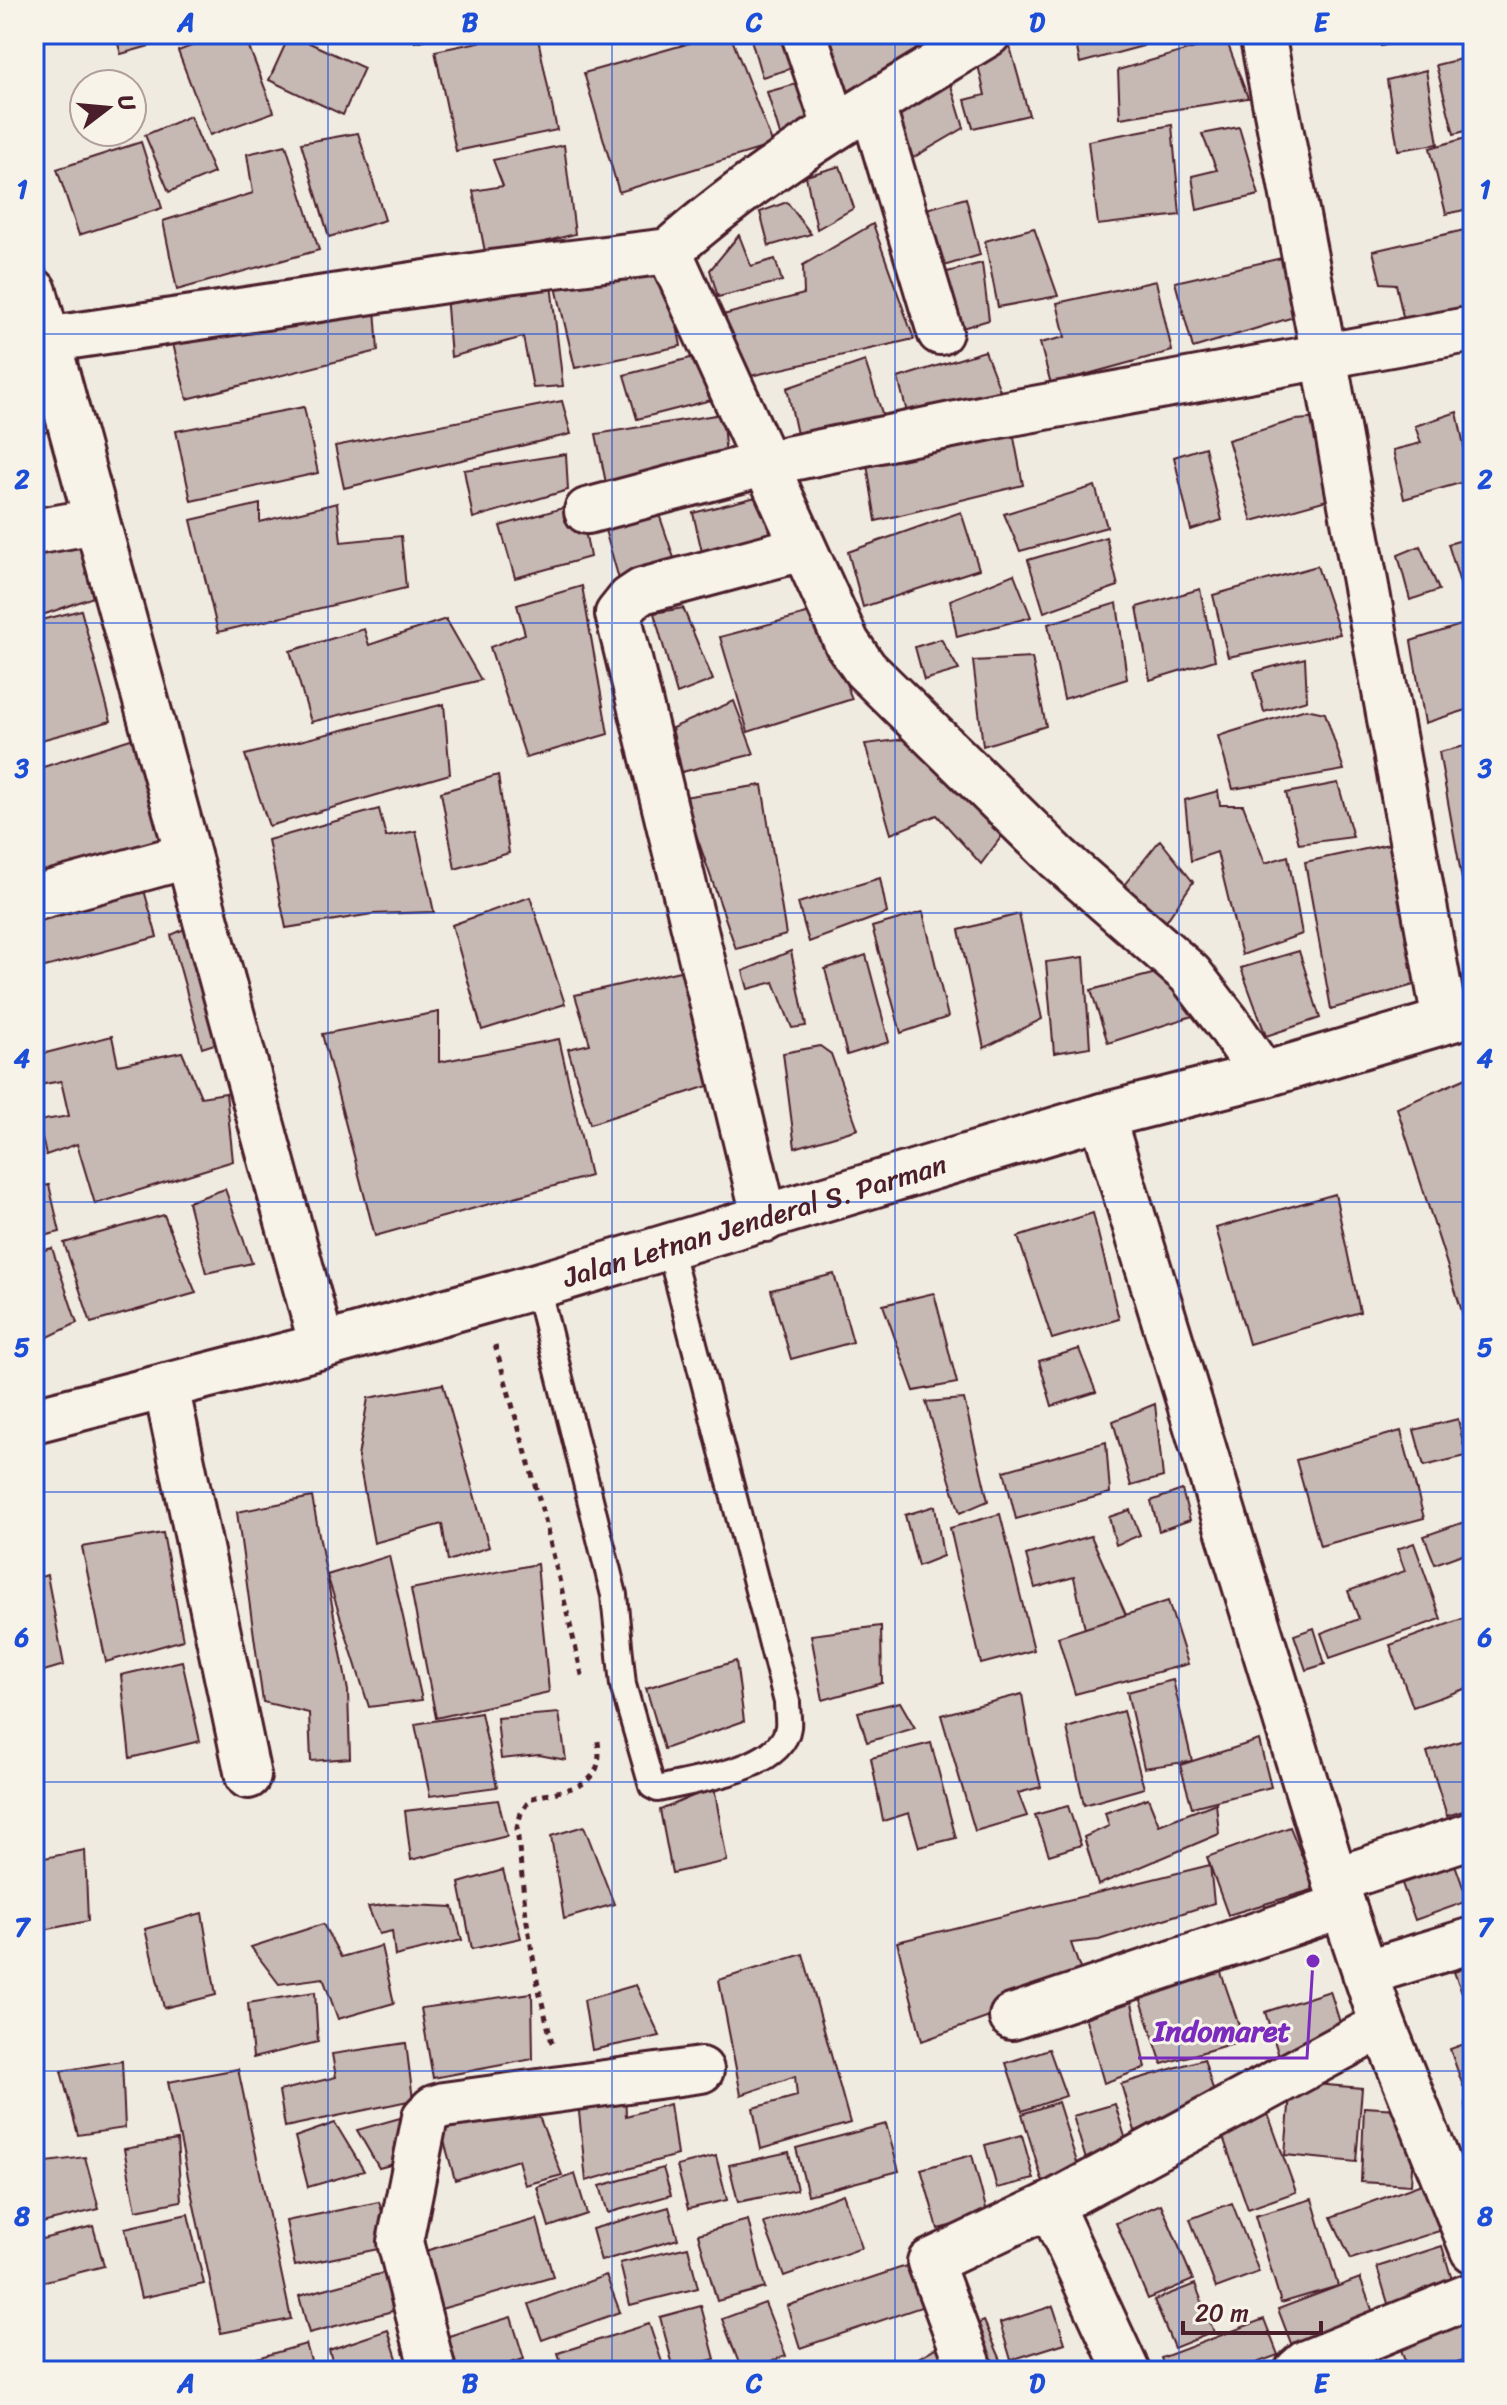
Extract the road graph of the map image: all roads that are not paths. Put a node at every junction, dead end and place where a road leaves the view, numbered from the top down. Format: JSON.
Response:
{"nodes":[{"id":1,"x":804,"y":34,"type":"edge"},
{"id":2,"x":988,"y":34,"type":"edge"},
{"id":3,"x":1262,"y":34,"type":"edge"},
{"id":4,"x":872,"y":105,"type":"junction"},
{"id":5,"x":835,"y":126,"type":"junction"},
{"id":6,"x":669,"y":251,"type":"junction"},
{"id":7,"x":34,"y":291,"type":"edge"},
{"id":8,"x":1473,"y":329,"type":"edge"},
{"id":9,"x":940,"y":332,"type":"dead end"},
{"id":10,"x":46,"y":340,"type":"junction"},
{"id":11,"x":1324,"y":356,"type":"junction"},
{"id":12,"x":763,"y":464,"type":"junction"},
{"id":13,"x":587,"y":511,"type":"dead end"},
{"id":14,"x":96,"y":521,"type":"junction"},
{"id":15,"x":34,"y":532,"type":"edge"},
{"id":16,"x":803,"y":548,"type":"junction"},
{"id":17,"x":187,"y":856,"type":"junction"},
{"id":18,"x":34,"y":898,"type":"edge"},
{"id":19,"x":1459,"y":1017,"type":"edge"},
{"id":20,"x":1263,"y":1075,"type":"junction"},
{"id":21,"x":1102,"y":1116,"type":"junction"},
{"id":22,"x":765,"y":1219,"type":"junction"},
{"id":23,"x":669,"y":1247,"type":"junction"},
{"id":24,"x":537,"y":1286,"type":"junction"},
{"id":25,"x":322,"y":1346,"type":"junction"},
{"id":26,"x":166,"y":1386,"type":"junction"},
{"id":27,"x":34,"y":1420,"type":"edge"},
{"id":28,"x":248,"y":1776,"type":"dead end"},
{"id":29,"x":1473,"y":1835,"type":"edge"},
{"id":30,"x":1339,"y":1893,"type":"junction"},
{"id":31,"x":1473,"y":1940,"type":"edge"},
{"id":32,"x":1365,"y":1973,"type":"junction"},
{"id":33,"x":1012,"y":2017,"type":"dead end"},
{"id":34,"x":1383,"y":2025,"type":"junction"},
{"id":35,"x":701,"y":2070,"type":"dead end"},
{"id":36,"x":1050,"y":2205,"type":"junction"},
{"id":37,"x":1473,"y":2250,"type":"edge"},
{"id":38,"x":1473,"y":2295,"type":"edge"},
{"id":39,"x":433,"y":2371,"type":"edge"},
{"id":40,"x":971,"y":2371,"type":"edge"},
{"id":41,"x":1127,"y":2371,"type":"edge"},
{"id":42,"x":1297,"y":2371,"type":"edge"}],
"edges":[{"from":1,"to":5,"type":"street"},
{"from":2,"to":4,"type":"street"},
{"from":3,"to":11,"type":"street"},
{"from":4,"to":5,"type":"street"},
{"from":4,"to":9,"type":"street"},
{"from":5,"to":6,"type":"street"},
{"from":6,"to":10,"type":"street"},
{"from":6,"to":12,"type":"street"},
{"from":7,"to":10,"type":"street"},
{"from":8,"to":11,"type":"street"},
{"from":10,"to":14,"type":"street"},
{"from":11,"to":12,"type":"street"},
{"from":11,"to":19,"type":"street"},
{"from":12,"to":13,"type":"street"},
{"from":12,"to":16,"type":"street"},
{"from":14,"to":15,"type":"street"},
{"from":14,"to":17,"type":"street"},
{"from":16,"to":20,"type":"street"},
{"from":16,"to":22,"type":"street"},
{"from":17,"to":18,"type":"street"},
{"from":17,"to":25,"type":"street"},
{"from":19,"to":20,"type":"street","name":"Jalan Letnan Jenderal S. Parman"},
{"from":20,"to":21,"type":"street","name":"Jalan Letnan Jenderal S. Parman"},
{"from":21,"to":22,"type":"street","name":"Jalan Letnan Jenderal S. Parman"},
{"from":21,"to":30,"type":"street"},
{"from":22,"to":23,"type":"street","name":"Jalan Letnan Jenderal S. Parman"},
{"from":23,"to":24,"type":"street","name":"Jalan Letnan Jenderal S. Parman"},
{"from":23,"to":24,"type":"lane"},
{"from":24,"to":25,"type":"street","name":"Jalan Letnan Jenderal S. Parman"},
{"from":25,"to":26,"type":"street","name":"Jalan Letnan Jenderal S. Parman"},
{"from":26,"to":27,"type":"street","name":"Jalan Letnan Jenderal S. Parman"},
{"from":26,"to":28,"type":"street"},
{"from":29,"to":30,"type":"street"},
{"from":30,"to":32,"type":"street"},
{"from":30,"to":33,"type":"street"},
{"from":31,"to":32,"type":"street"},
{"from":32,"to":34,"type":"street"},
{"from":34,"to":36,"type":"street"},
{"from":34,"to":37,"type":"street"},
{"from":35,"to":39,"type":"street"},
{"from":36,"to":40,"type":"street"},
{"from":36,"to":41,"type":"street"},
{"from":38,"to":42,"type":"street"}]}
